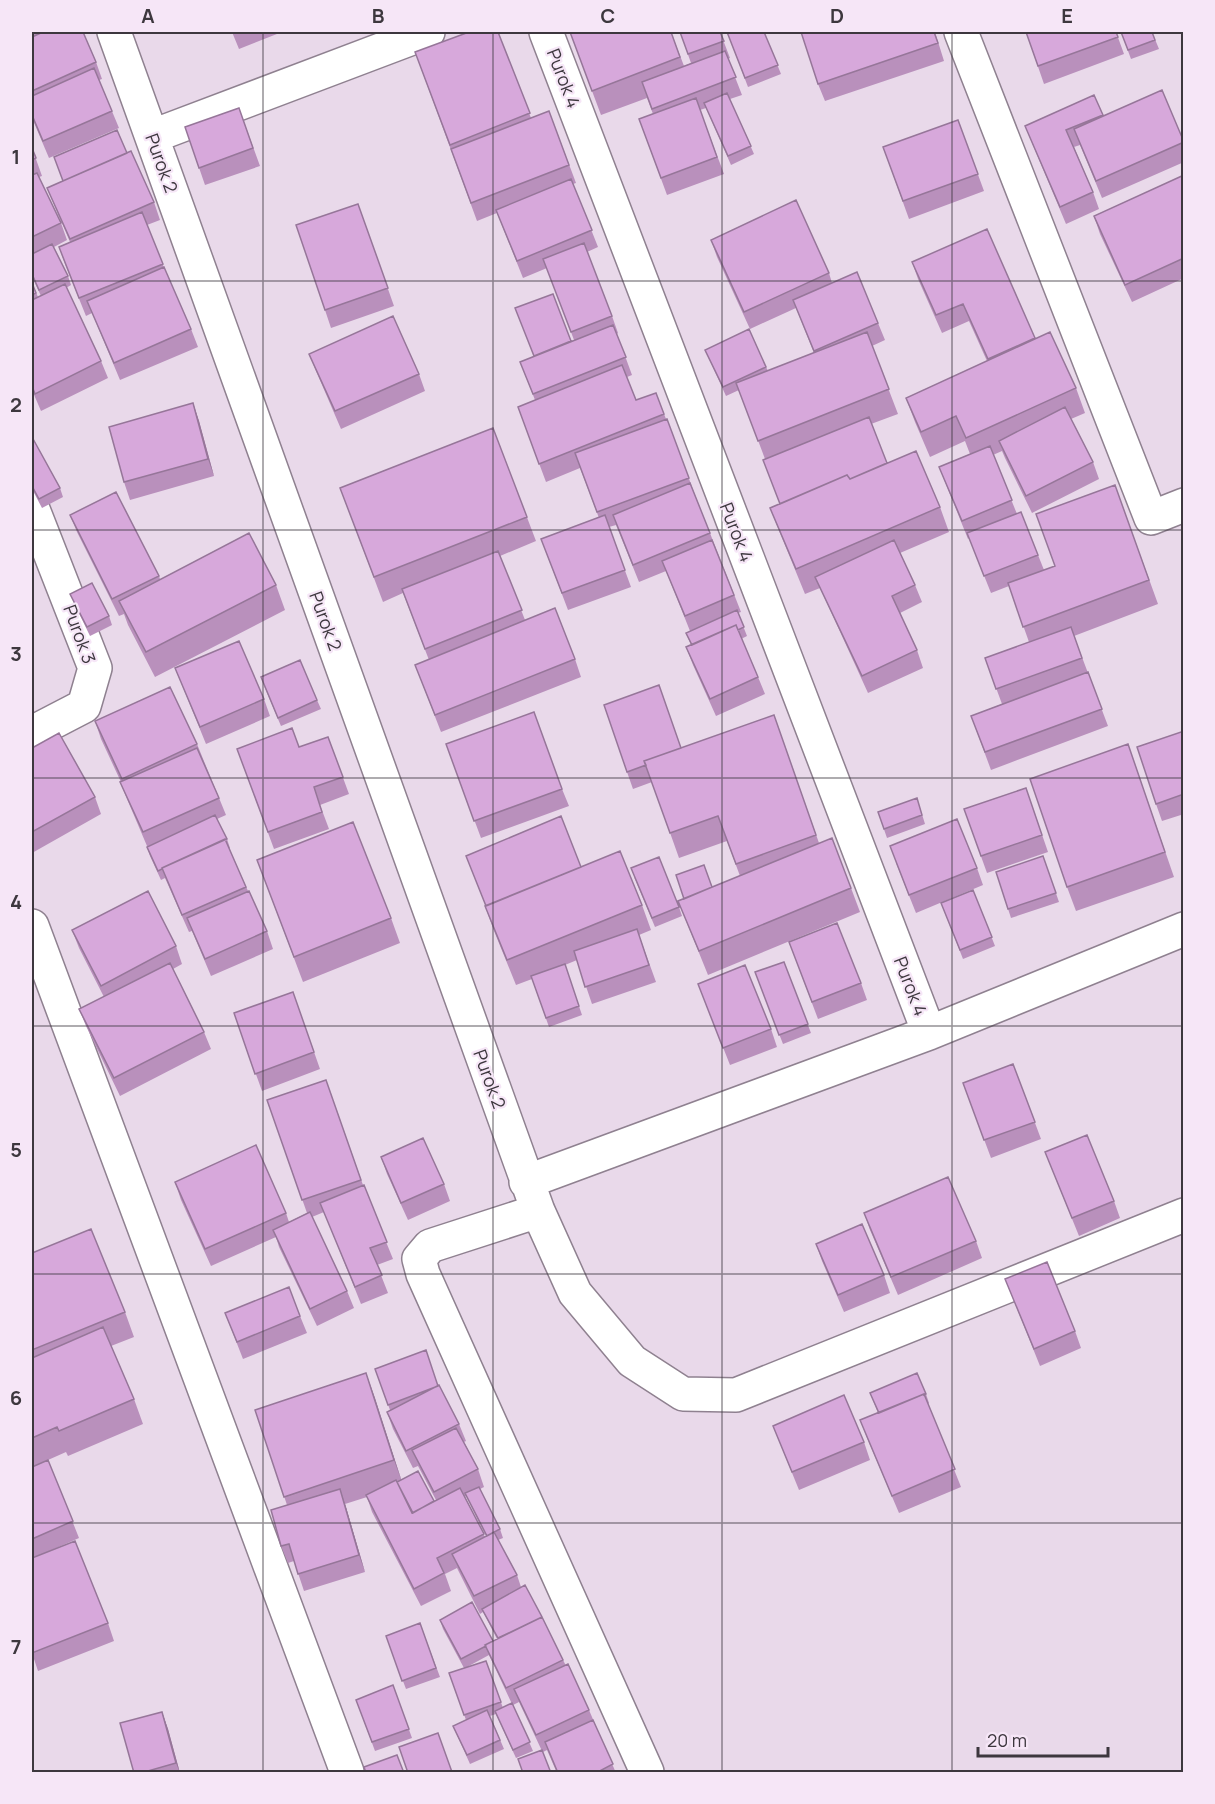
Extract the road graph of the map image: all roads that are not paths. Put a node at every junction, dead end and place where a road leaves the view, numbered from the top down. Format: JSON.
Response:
{"nodes":[{"id":1,"x":114,"y":32,"type":"edge"},
{"id":2,"x":428,"y":32,"type":"edge"},
{"id":3,"x":546,"y":32,"type":"edge"},
{"id":4,"x":961,"y":32,"type":"edge"},
{"id":5,"x":153,"y":136,"type":"junction"},
{"id":6,"x":1184,"y":505,"type":"edge"},
{"id":7,"x":32,"y":507,"type":"edge"},
{"id":8,"x":32,"y":733,"type":"edge"},
{"id":9,"x":32,"y":927,"type":"edge"},
{"id":10,"x":1184,"y":929,"type":"edge"},
{"id":11,"x":929,"y":1033,"type":"junction"},
{"id":12,"x":532,"y":1196,"type":"junction"},
{"id":13,"x":1184,"y":1215,"type":"edge"},
{"id":14,"x":347,"y":1773,"type":"edge"},
{"id":15,"x":647,"y":1773,"type":"edge"}],
"edges":[{"from":1,"to":5,"type":"street","name":"Purok 2"},
{"from":2,"to":5,"type":"street"},
{"from":3,"to":11,"type":"street","name":"Purok 4"},
{"from":4,"to":6,"type":"street"},
{"from":5,"to":12,"type":"street","name":"Purok 2"},
{"from":7,"to":8,"type":"street","name":"Purok 3"},
{"from":9,"to":14,"type":"street"},
{"from":10,"to":11,"type":"street"},
{"from":11,"to":12,"type":"street"},
{"from":12,"to":13,"type":"street","name":"Purok 2"},
{"from":12,"to":15,"type":"street"}]}
